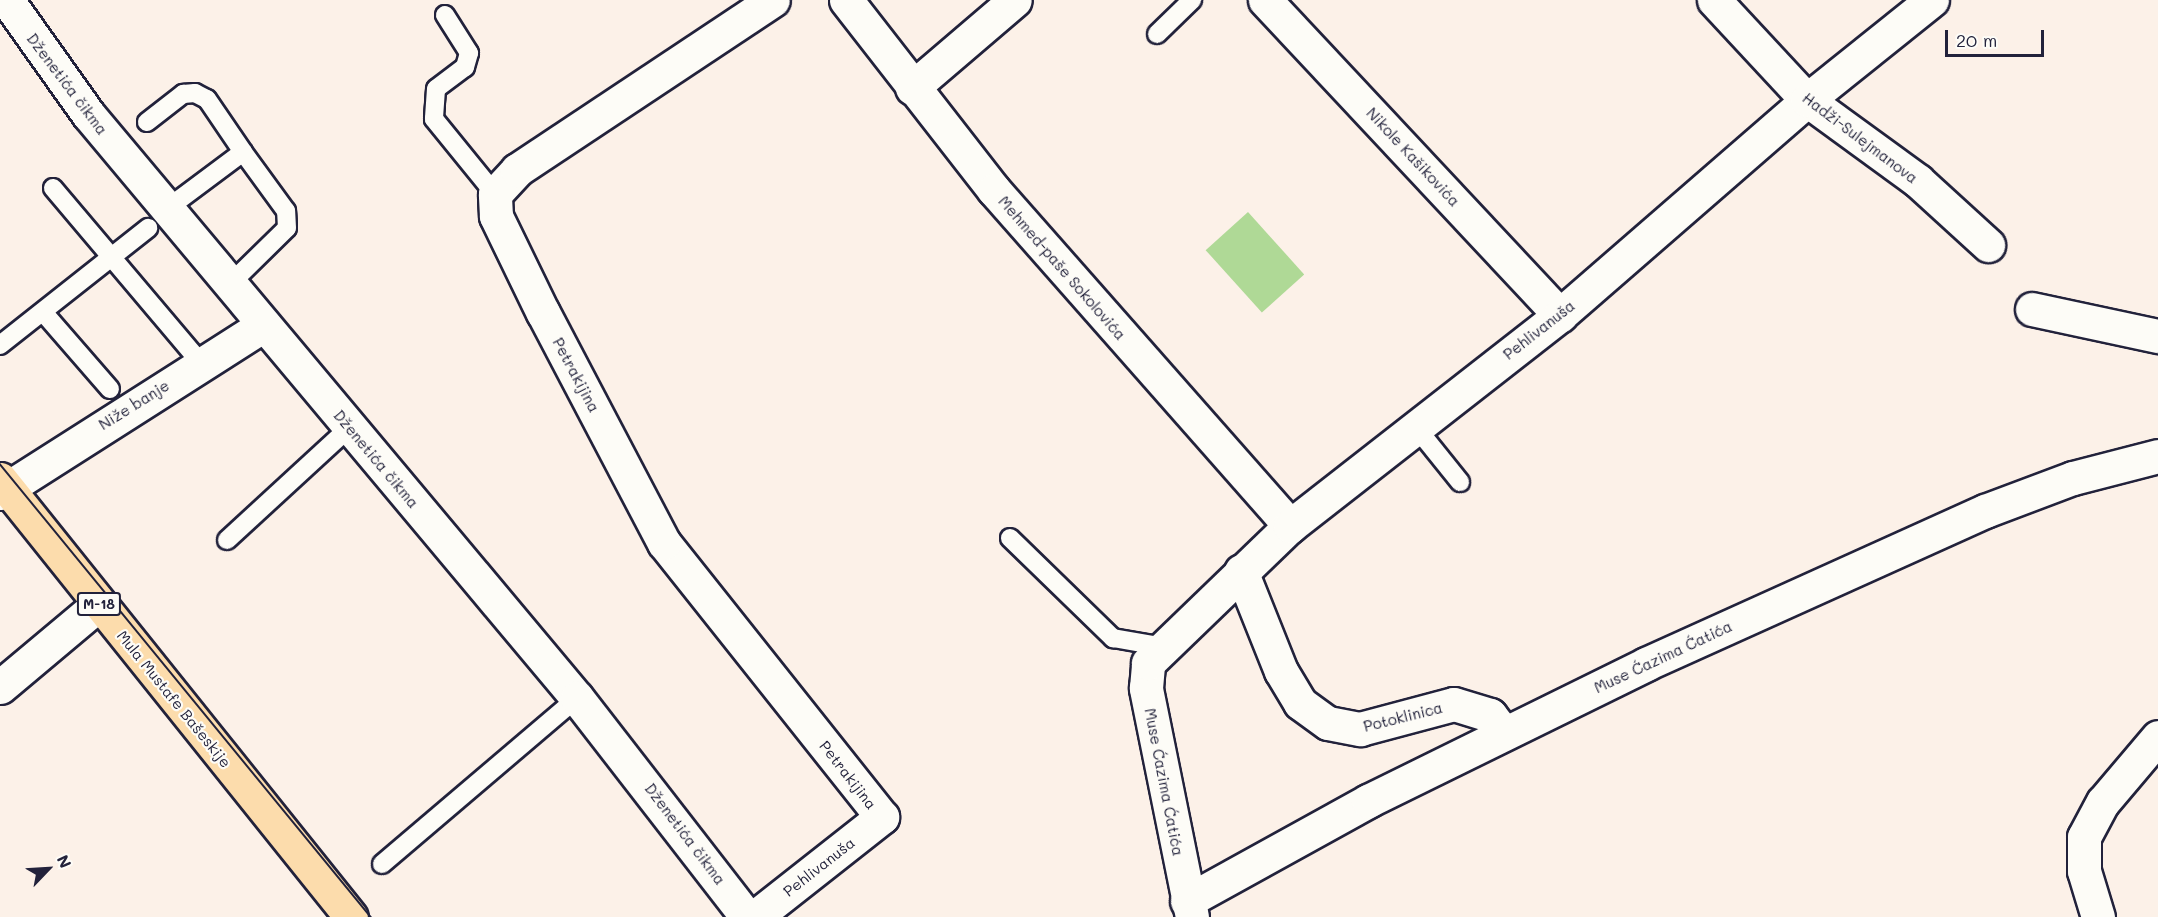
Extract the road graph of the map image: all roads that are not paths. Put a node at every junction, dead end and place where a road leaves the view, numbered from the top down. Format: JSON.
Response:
{"nodes":[{"id":1,"x":7,"y":0,"type":"edge"},
{"id":2,"x":773,"y":0,"type":"edge"},
{"id":3,"x":846,"y":0,"type":"edge"},
{"id":4,"x":1015,"y":0,"type":"edge"},
{"id":5,"x":1192,"y":0,"type":"edge"},
{"id":6,"x":1265,"y":0,"type":"edge"},
{"id":7,"x":1714,"y":0,"type":"edge"},
{"id":8,"x":1932,"y":0,"type":"edge"},
{"id":9,"x":445,"y":15,"type":"dead end"},
{"id":10,"x":1157,"y":34,"type":"dead end"},
{"id":11,"x":912,"y":88,"type":"junction"},
{"id":12,"x":1807,"y":100,"type":"junction"},
{"id":13,"x":147,"y":122,"type":"dead end"},
{"id":14,"x":243,"y":152,"type":"junction"},
{"id":15,"x":53,"y":188,"type":"dead end"},
{"id":16,"x":495,"y":194,"type":"junction"},
{"id":17,"x":158,"y":218,"type":"junction"},
{"id":18,"x":1988,"y":245,"type":"dead end"},
{"id":19,"x":112,"y":258,"type":"junction"},
{"id":20,"x":231,"y":283,"type":"junction"},
{"id":21,"x":2032,"y":309,"type":"dead end"},
{"id":22,"x":43,"y":312,"type":"junction"},
{"id":23,"x":1560,"y":315,"type":"junction"},
{"id":24,"x":264,"y":326,"type":"junction"},
{"id":25,"x":2158,"y":336,"type":"edge"},
{"id":26,"x":0,"y":345,"type":"edge"},
{"id":27,"x":201,"y":363,"type":"junction"},
{"id":28,"x":110,"y":389,"type":"dead end"},
{"id":29,"x":1415,"y":426,"type":"junction"},
{"id":30,"x":350,"y":427,"type":"junction"},
{"id":31,"x":2158,"y":456,"type":"edge"},
{"id":32,"x":1460,"y":482,"type":"dead end"},
{"id":33,"x":2,"y":486,"type":"edge"},
{"id":34,"x":1290,"y":526,"type":"junction"},
{"id":35,"x":1010,"y":538,"type":"dead end"},
{"id":36,"x":227,"y":540,"type":"dead end"},
{"id":37,"x":1241,"y":571,"type":"junction"},
{"id":38,"x":99,"y":604,"type":"junction"},
{"id":39,"x":1157,"y":655,"type":"junction"},
{"id":40,"x":0,"y":687,"type":"edge"},
{"id":41,"x":577,"y":698,"type":"junction"},
{"id":42,"x":1504,"y":733,"type":"junction"},
{"id":43,"x":2158,"y":737,"type":"edge"},
{"id":44,"x":882,"y":817,"type":"joint"},
{"id":45,"x":382,"y":864,"type":"dead end"},
{"id":46,"x":1190,"y":909,"type":"edge"},
{"id":47,"x":351,"y":917,"type":"edge"},
{"id":48,"x":747,"y":917,"type":"edge"},
{"id":49,"x":755,"y":917,"type":"edge"},
{"id":50,"x":2098,"y":917,"type":"edge"}],
"edges":[{"from":1,"to":17,"type":"street","name":"Dženetića čikma"},
{"from":2,"to":16,"type":"street"},
{"from":3,"to":11,"type":"street","name":"Mehmed-paše Sokolovića"},
{"from":4,"to":11,"type":"street"},
{"from":5,"to":10,"type":"lane"},
{"from":6,"to":23,"type":"street","name":"Nikole Kašikovića"},
{"from":7,"to":12,"type":"street","name":"Hadži-Sulejmanova"},
{"from":8,"to":12,"type":"street","name":"Pehlivanuša"},
{"from":9,"to":16,"type":"lane"},
{"from":11,"to":34,"type":"street","name":"Mehmed-paše Sokolovića"},
{"from":12,"to":18,"type":"street","name":"Hadži-Sulejmanova"},
{"from":12,"to":23,"type":"street","name":"Pehlivanuša"},
{"from":13,"to":14,"type":"lane"},
{"from":14,"to":17,"type":"lane"},
{"from":14,"to":20,"type":"lane"},
{"from":15,"to":19,"type":"lane"},
{"from":16,"to":44,"type":"street","name":"Petrakijina"},
{"from":17,"to":19,"type":"lane"},
{"from":17,"to":20,"type":"street","name":"Dženetića čikma"},
{"from":19,"to":22,"type":"lane"},
{"from":19,"to":27,"type":"lane"},
{"from":20,"to":24,"type":"street","name":"Dženetića čikma"},
{"from":21,"to":25,"type":"street"},
{"from":22,"to":26,"type":"lane"},
{"from":22,"to":28,"type":"lane"},
{"from":23,"to":29,"type":"street","name":"Pehlivanuša"},
{"from":24,"to":27,"type":"street","name":"Niže banje"},
{"from":24,"to":30,"type":"street","name":"Dženetića čikma"},
{"from":27,"to":33,"type":"street","name":"Niže banje"},
{"from":29,"to":32,"type":"lane"},
{"from":29,"to":34,"type":"street","name":"Pehlivanuša"},
{"from":30,"to":36,"type":"lane"},
{"from":30,"to":41,"type":"street","name":"Dženetića čikma"},
{"from":31,"to":42,"type":"street","name":"Muse Ćazima Ćatića"},
{"from":33,"to":38,"type":"main road","name":"Mula Mustafe Bašeskije","number":"M-18"},
{"from":34,"to":37,"type":"street","name":"Pehlivanuša"},
{"from":35,"to":39,"type":"lane"},
{"from":37,"to":39,"type":"street","name":"Pehlivanuša"},
{"from":37,"to":42,"type":"street","name":"Potoklinica"},
{"from":38,"to":40,"type":"street"},
{"from":38,"to":47,"type":"main road","name":"Mula Mustafe Bašeskije","number":"M-18"},
{"from":39,"to":46,"type":"street","name":"Muse Ćazima Ćatića"},
{"from":41,"to":45,"type":"lane"},
{"from":41,"to":48,"type":"street","name":"Dženetića čikma"},
{"from":42,"to":46,"type":"street","name":"Muse Ćazima Ćatića"},
{"from":43,"to":50,"type":"street"},
{"from":44,"to":49,"type":"street","name":"Pehlivanuša"}]}
